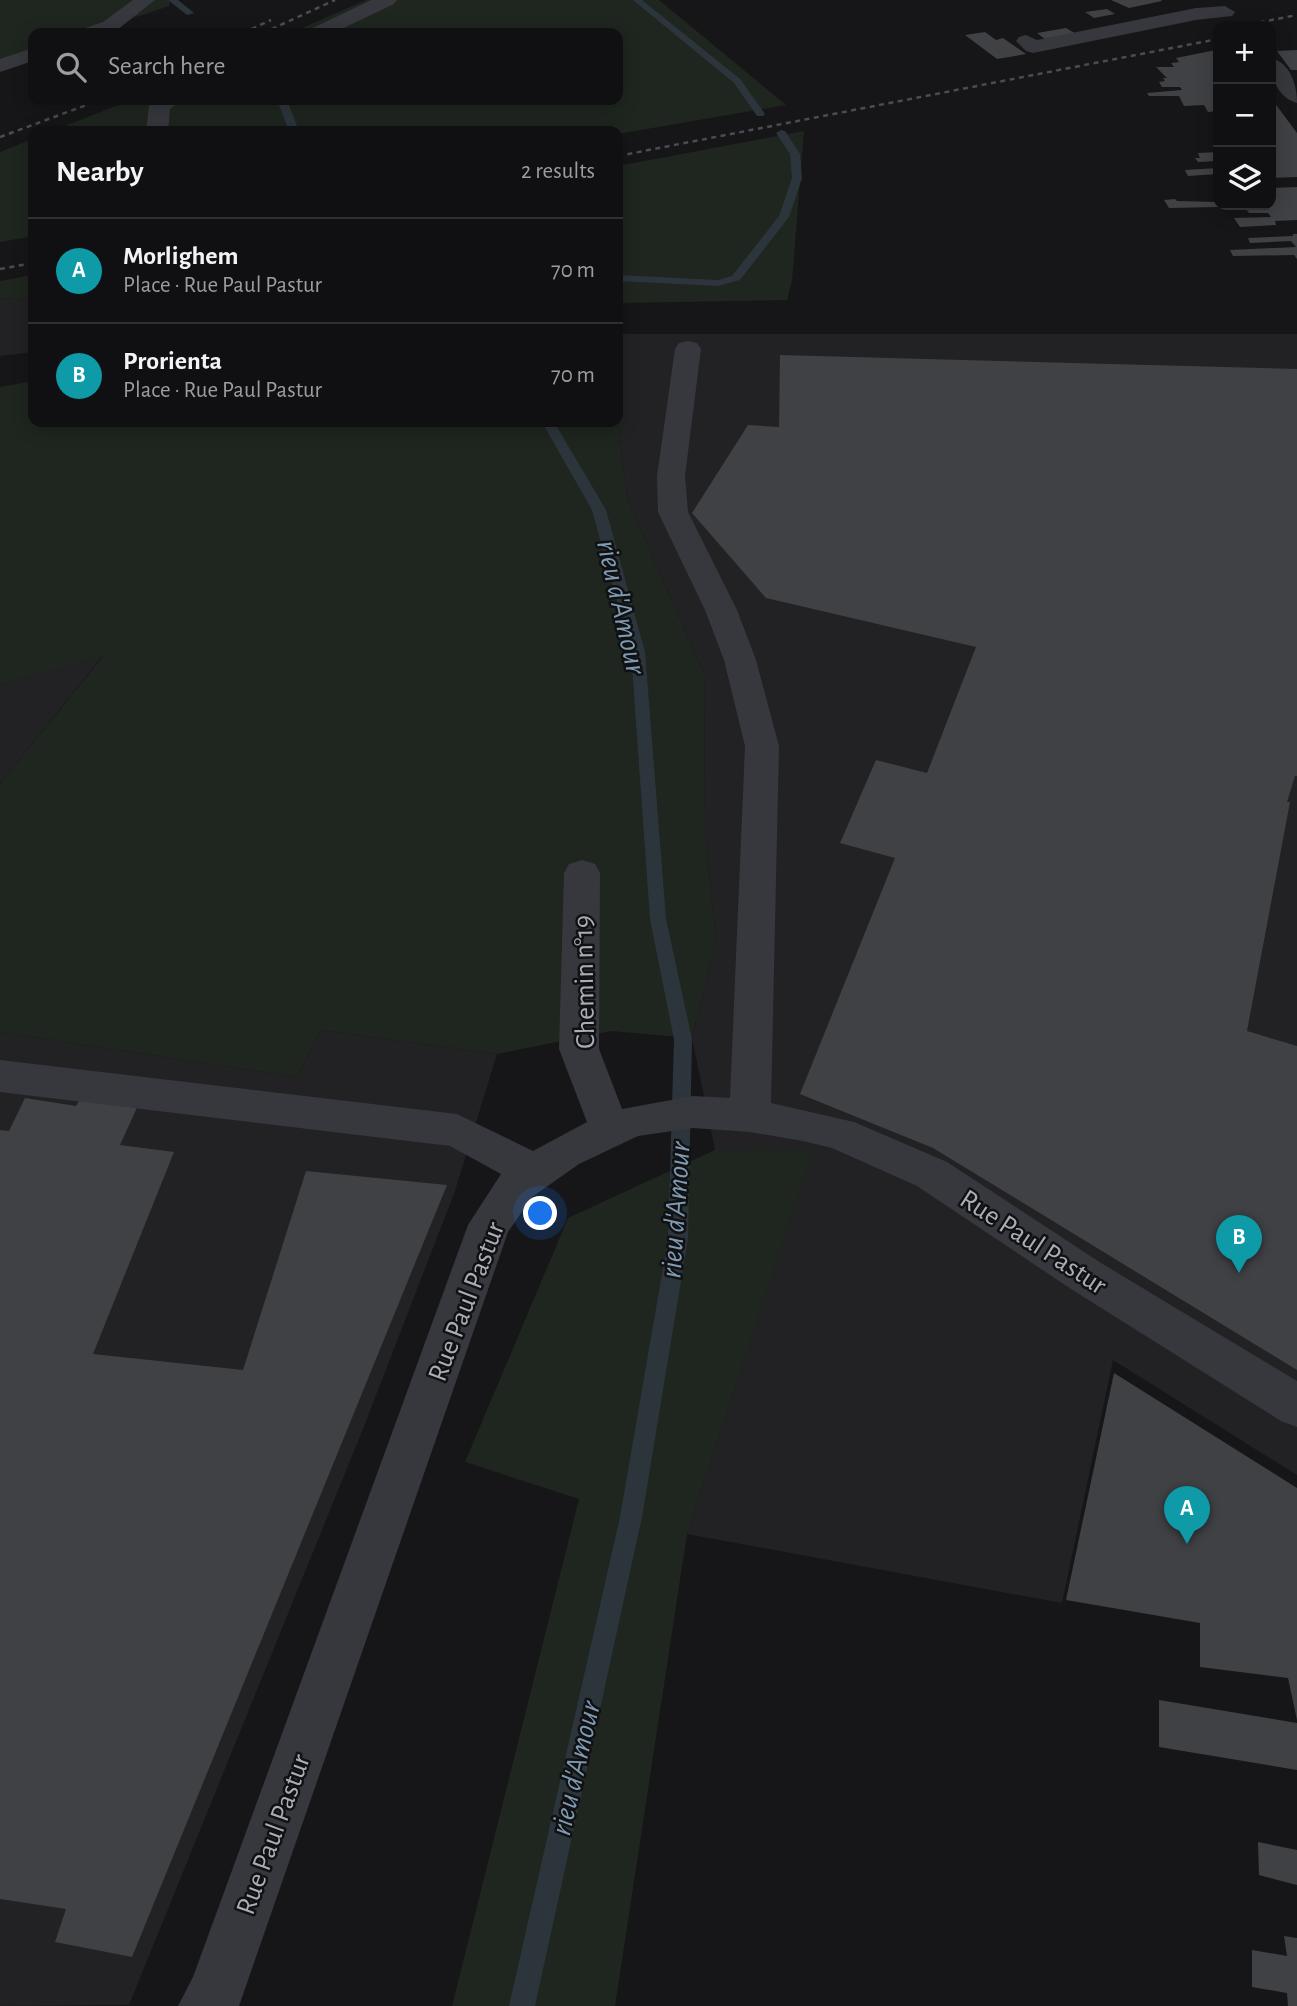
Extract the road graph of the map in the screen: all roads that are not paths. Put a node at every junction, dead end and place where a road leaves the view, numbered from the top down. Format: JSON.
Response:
{"nodes":[{"id":1,"x":145,"y":0,"type":"edge"},
{"id":2,"x":387,"y":0,"type":"edge"},
{"id":3,"x":1222,"y":10,"type":"edge"},
{"id":4,"x":104,"y":28,"type":"edge"},
{"id":5,"x":328,"y":28,"type":"edge"},
{"id":6,"x":1026,"y":41,"type":"dead end"},
{"id":7,"x":28,"y":56,"type":"edge"},
{"id":8,"x":0,"y":65,"type":"edge"},
{"id":9,"x":1276,"y":70,"type":"edge"},
{"id":10,"x":1297,"y":97,"type":"edge"},
{"id":11,"x":162,"y":105,"type":"edge"},
{"id":12,"x":158,"y":126,"type":"edge"},
{"id":13,"x":688,"y":349,"type":"dead end"},
{"id":14,"x":582,"y":873,"type":"dead end"},
{"id":15,"x":0,"y":1076,"type":"edge"},
{"id":16,"x":750,"y":1116,"type":"junction"},
{"id":17,"x":610,"y":1129,"type":"junction"},
{"id":18,"x":535,"y":1172,"type":"junction"},
{"id":19,"x":1297,"y":1406,"type":"edge"},
{"id":20,"x":207,"y":2006,"type":"edge"}],
"edges":[{"from":1,"to":4,"type":"street"},
{"from":2,"to":5,"type":"street"},
{"from":3,"to":6,"type":"street"},
{"from":7,"to":8,"type":"street"},
{"from":9,"to":10,"type":"street"},
{"from":11,"to":12,"type":"street"},
{"from":13,"to":16,"type":"street"},
{"from":14,"to":17,"type":"street","name":"Chemin n°19"},
{"from":15,"to":18,"type":"street"},
{"from":16,"to":17,"type":"street","name":"Rue Paul Pastur"},
{"from":16,"to":19,"type":"street","name":"Rue Paul Pastur"},
{"from":17,"to":18,"type":"street","name":"Rue Paul Pastur"},
{"from":18,"to":20,"type":"street","name":"Rue Paul Pastur"}]}
